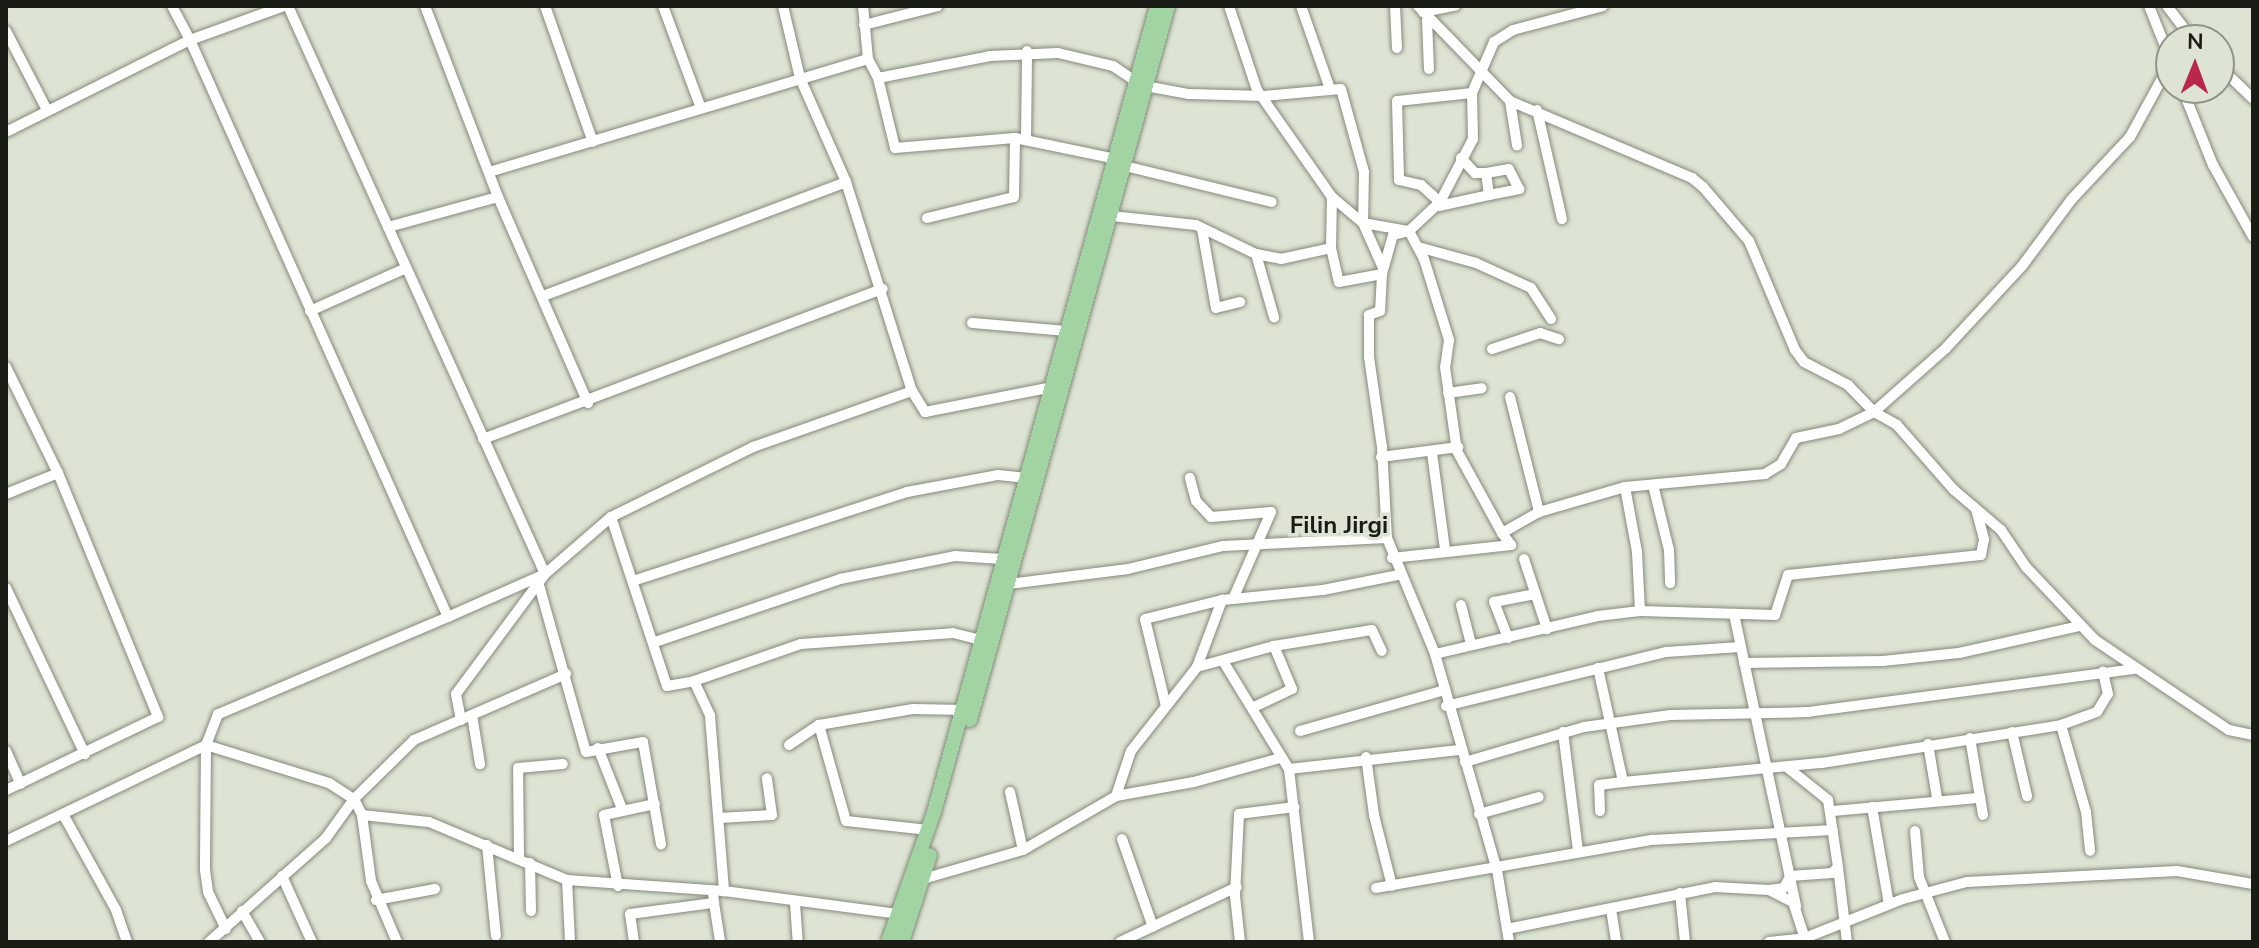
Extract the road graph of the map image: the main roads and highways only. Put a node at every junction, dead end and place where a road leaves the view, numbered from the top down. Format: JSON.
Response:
{"nodes":[{"id":1,"x":1157,"y":6,"type":"edge"},
{"id":2,"x":1168,"y":6,"type":"edge"},
{"id":3,"x":1141,"y":84,"type":"junction"},
{"id":4,"x":1119,"y":162,"type":"junction"},
{"id":5,"x":1095,"y":254,"type":"junction"},
{"id":6,"x":888,"y":942,"type":"edge"},
{"id":7,"x":902,"y":942,"type":"edge"}],
"edges":[{"from":1,"to":3,"type":"main road"},
{"from":2,"to":3,"type":"main road"},
{"from":3,"to":4,"type":"main road"},
{"from":4,"to":5,"type":"main road"},
{"from":4,"to":5,"type":"main road"},
{"from":5,"to":6,"type":"main road"},
{"from":5,"to":7,"type":"main road"}]}
